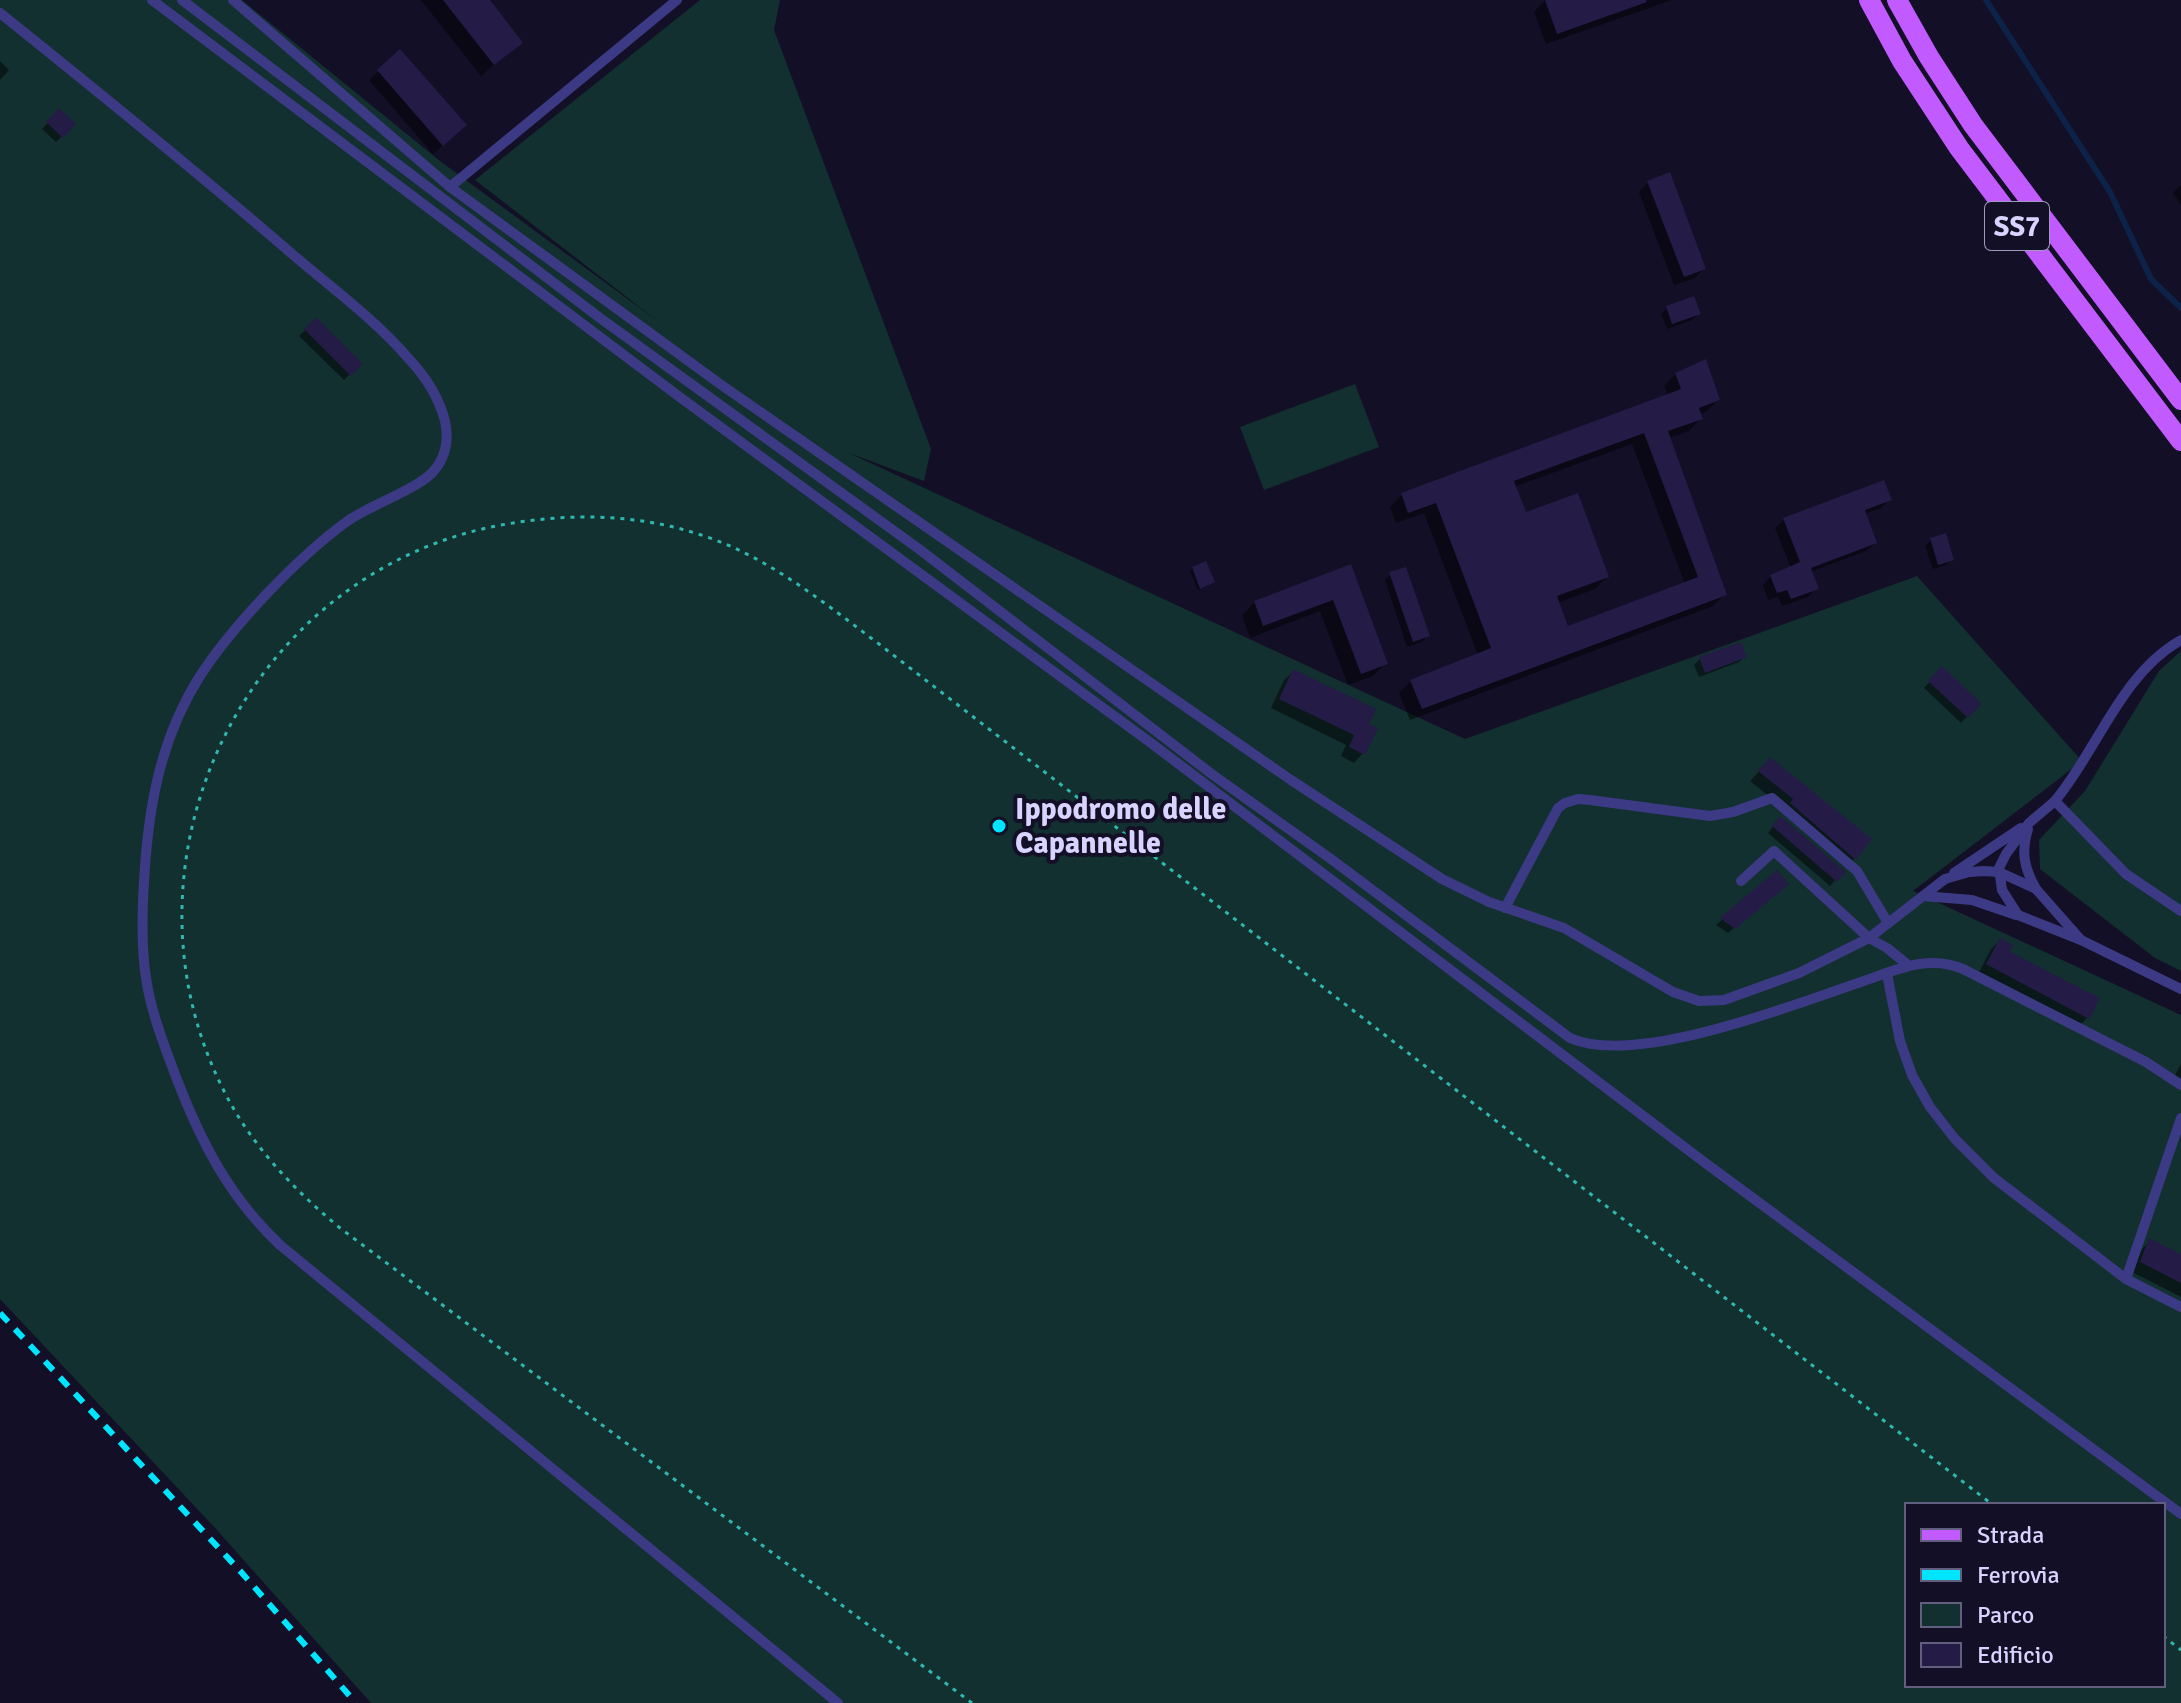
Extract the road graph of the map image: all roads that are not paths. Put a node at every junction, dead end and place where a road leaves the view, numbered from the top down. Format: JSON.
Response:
{"nodes":[{"id":1,"x":152,"y":0,"type":"edge"},
{"id":2,"x":182,"y":0,"type":"edge"},
{"id":3,"x":233,"y":0,"type":"edge"},
{"id":4,"x":677,"y":0,"type":"edge"},
{"id":5,"x":1869,"y":0,"type":"edge"},
{"id":6,"x":1897,"y":0,"type":"edge"},
{"id":7,"x":0,"y":13,"type":"edge"},
{"id":8,"x":450,"y":187,"type":"junction"},
{"id":9,"x":2181,"y":400,"type":"edge"},
{"id":10,"x":2181,"y":441,"type":"edge"},
{"id":11,"x":2181,"y":640,"type":"edge"},
{"id":12,"x":2055,"y":801,"type":"junction"},
{"id":13,"x":2029,"y":823,"type":"junction"},
{"id":14,"x":1999,"y":872,"type":"junction"},
{"id":15,"x":1945,"y":879,"type":"junction"},
{"id":16,"x":1741,"y":881,"type":"dead end"},
{"id":17,"x":2036,"y":889,"type":"junction"},
{"id":18,"x":1921,"y":895,"type":"junction"},
{"id":19,"x":1505,"y":908,"type":"junction"},
{"id":20,"x":2181,"y":911,"type":"edge"},
{"id":21,"x":2018,"y":915,"type":"junction"},
{"id":22,"x":1888,"y":923,"type":"junction"},
{"id":23,"x":1869,"y":938,"type":"junction"},
{"id":24,"x":2081,"y":940,"type":"junction"},
{"id":25,"x":1908,"y":965,"type":"junction"},
{"id":26,"x":1887,"y":974,"type":"junction"},
{"id":27,"x":2181,"y":989,"type":"edge"},
{"id":28,"x":2181,"y":1085,"type":"edge"},
{"id":29,"x":2181,"y":1118,"type":"edge"},
{"id":30,"x":2126,"y":1279,"type":"junction"},
{"id":31,"x":2181,"y":1307,"type":"edge"},
{"id":32,"x":2181,"y":1514,"type":"edge"},
{"id":33,"x":838,"y":1703,"type":"edge"}],
"edges":[{"from":1,"to":32,"type":"lane"},
{"from":2,"to":26,"type":"lane"},
{"from":3,"to":8,"type":"lane"},
{"from":4,"to":8,"type":"lane"},
{"from":5,"to":10,"type":"main road","number":"SS7"},
{"from":6,"to":9,"type":"main road","number":"SS7"},
{"from":7,"to":33,"type":"lane"},
{"from":8,"to":19,"type":"lane"},
{"from":11,"to":12,"type":"lane"},
{"from":12,"to":13,"type":"lane"},
{"from":12,"to":20,"type":"lane"},
{"from":13,"to":14,"type":"lane"},
{"from":13,"to":15,"type":"lane"},
{"from":13,"to":17,"type":"lane"},
{"from":14,"to":15,"type":"lane"},
{"from":14,"to":17,"type":"lane"},
{"from":14,"to":21,"type":"lane"},
{"from":15,"to":18,"type":"lane"},
{"from":16,"to":23,"type":"lane"},
{"from":17,"to":24,"type":"lane"},
{"from":18,"to":21,"type":"lane"},
{"from":18,"to":22,"type":"lane"},
{"from":19,"to":22,"type":"lane"},
{"from":19,"to":23,"type":"lane"},
{"from":21,"to":24,"type":"lane"},
{"from":22,"to":23,"type":"lane"},
{"from":23,"to":25,"type":"lane"},
{"from":24,"to":27,"type":"lane"},
{"from":25,"to":26,"type":"lane"},
{"from":25,"to":28,"type":"lane"},
{"from":26,"to":30,"type":"lane"},
{"from":29,"to":30,"type":"lane"},
{"from":30,"to":31,"type":"lane"}]}
